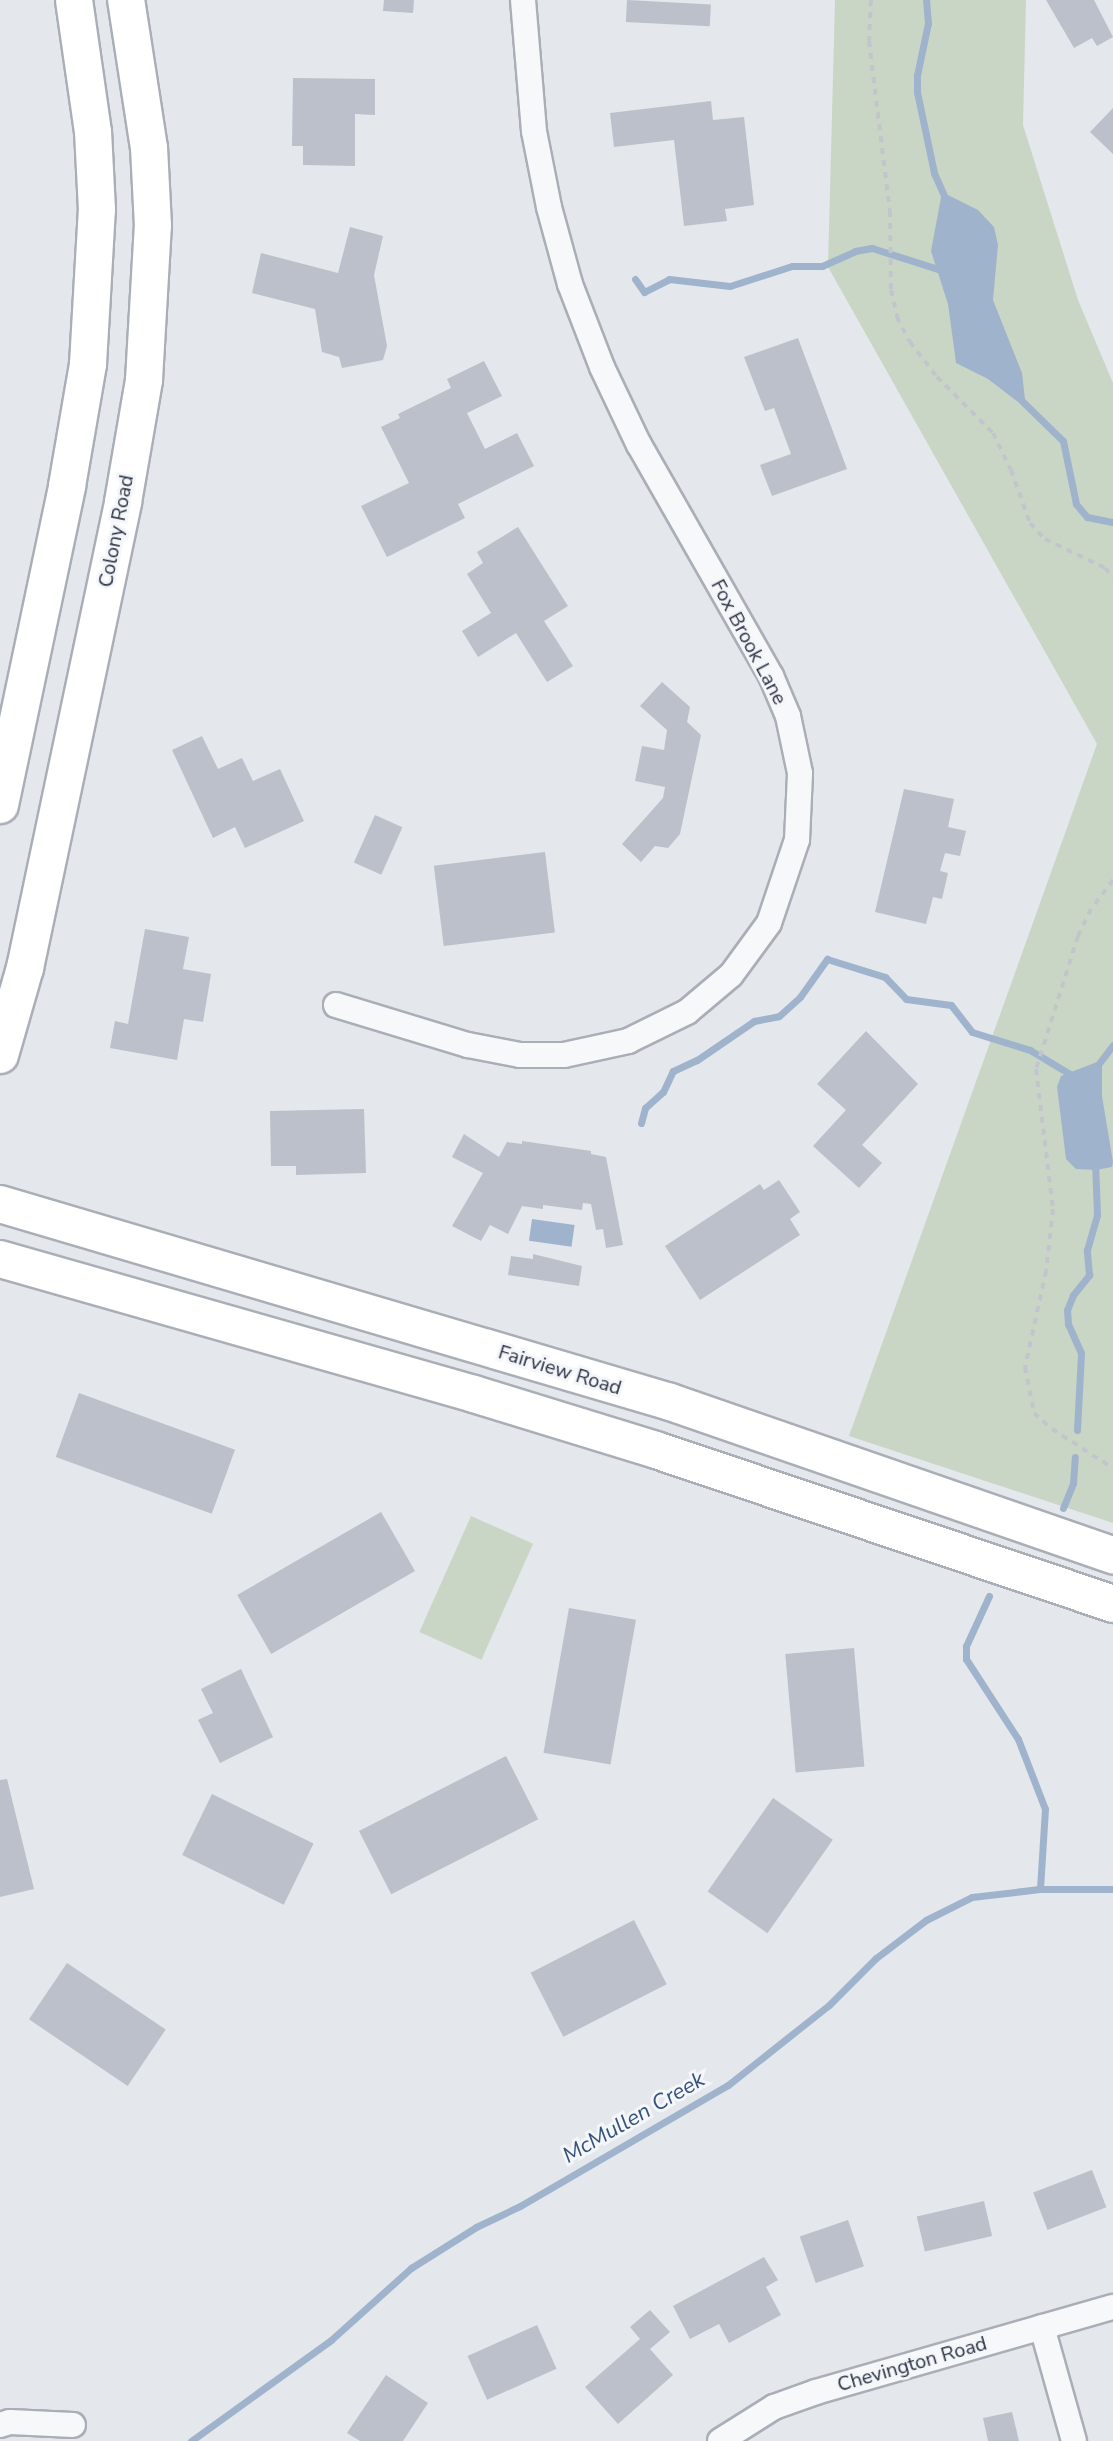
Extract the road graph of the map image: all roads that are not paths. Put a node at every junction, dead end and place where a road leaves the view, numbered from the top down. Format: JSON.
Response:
{"nodes":[{"id":1,"x":74,"y":0,"type":"edge"},
{"id":2,"x":126,"y":0,"type":"edge"},
{"id":3,"x":523,"y":0,"type":"edge"},
{"id":4,"x":0,"y":805,"type":"edge"},
{"id":5,"x":336,"y":1005,"type":"dead end"},
{"id":6,"x":0,"y":1055,"type":"edge"},
{"id":7,"x":0,"y":1204,"type":"edge"},
{"id":8,"x":0,"y":1259,"type":"edge"},
{"id":9,"x":1113,"y":1555,"type":"edge"},
{"id":10,"x":1113,"y":1604,"type":"edge"},
{"id":11,"x":1113,"y":2307,"type":"edge"},
{"id":12,"x":1042,"y":2327,"type":"junction"},
{"id":13,"x":0,"y":2425,"type":"edge"},
{"id":14,"x":73,"y":2425,"type":"dead end"},
{"id":15,"x":720,"y":2441,"type":"edge"},
{"id":16,"x":1074,"y":2441,"type":"edge"}],
"edges":[{"from":1,"to":4,"type":"main road"},
{"from":2,"to":6,"type":"main road","name":"Colony Road"},
{"from":3,"to":5,"type":"street","name":"Fox Brook Lane"},
{"from":7,"to":9,"type":"main road","name":"Fairview Road"},
{"from":8,"to":10,"type":"main road"},
{"from":11,"to":12,"type":"street","name":"Chevington Road"},
{"from":12,"to":15,"type":"street","name":"Chevington Road"},
{"from":12,"to":16,"type":"street"},
{"from":13,"to":14,"type":"street"}]}
